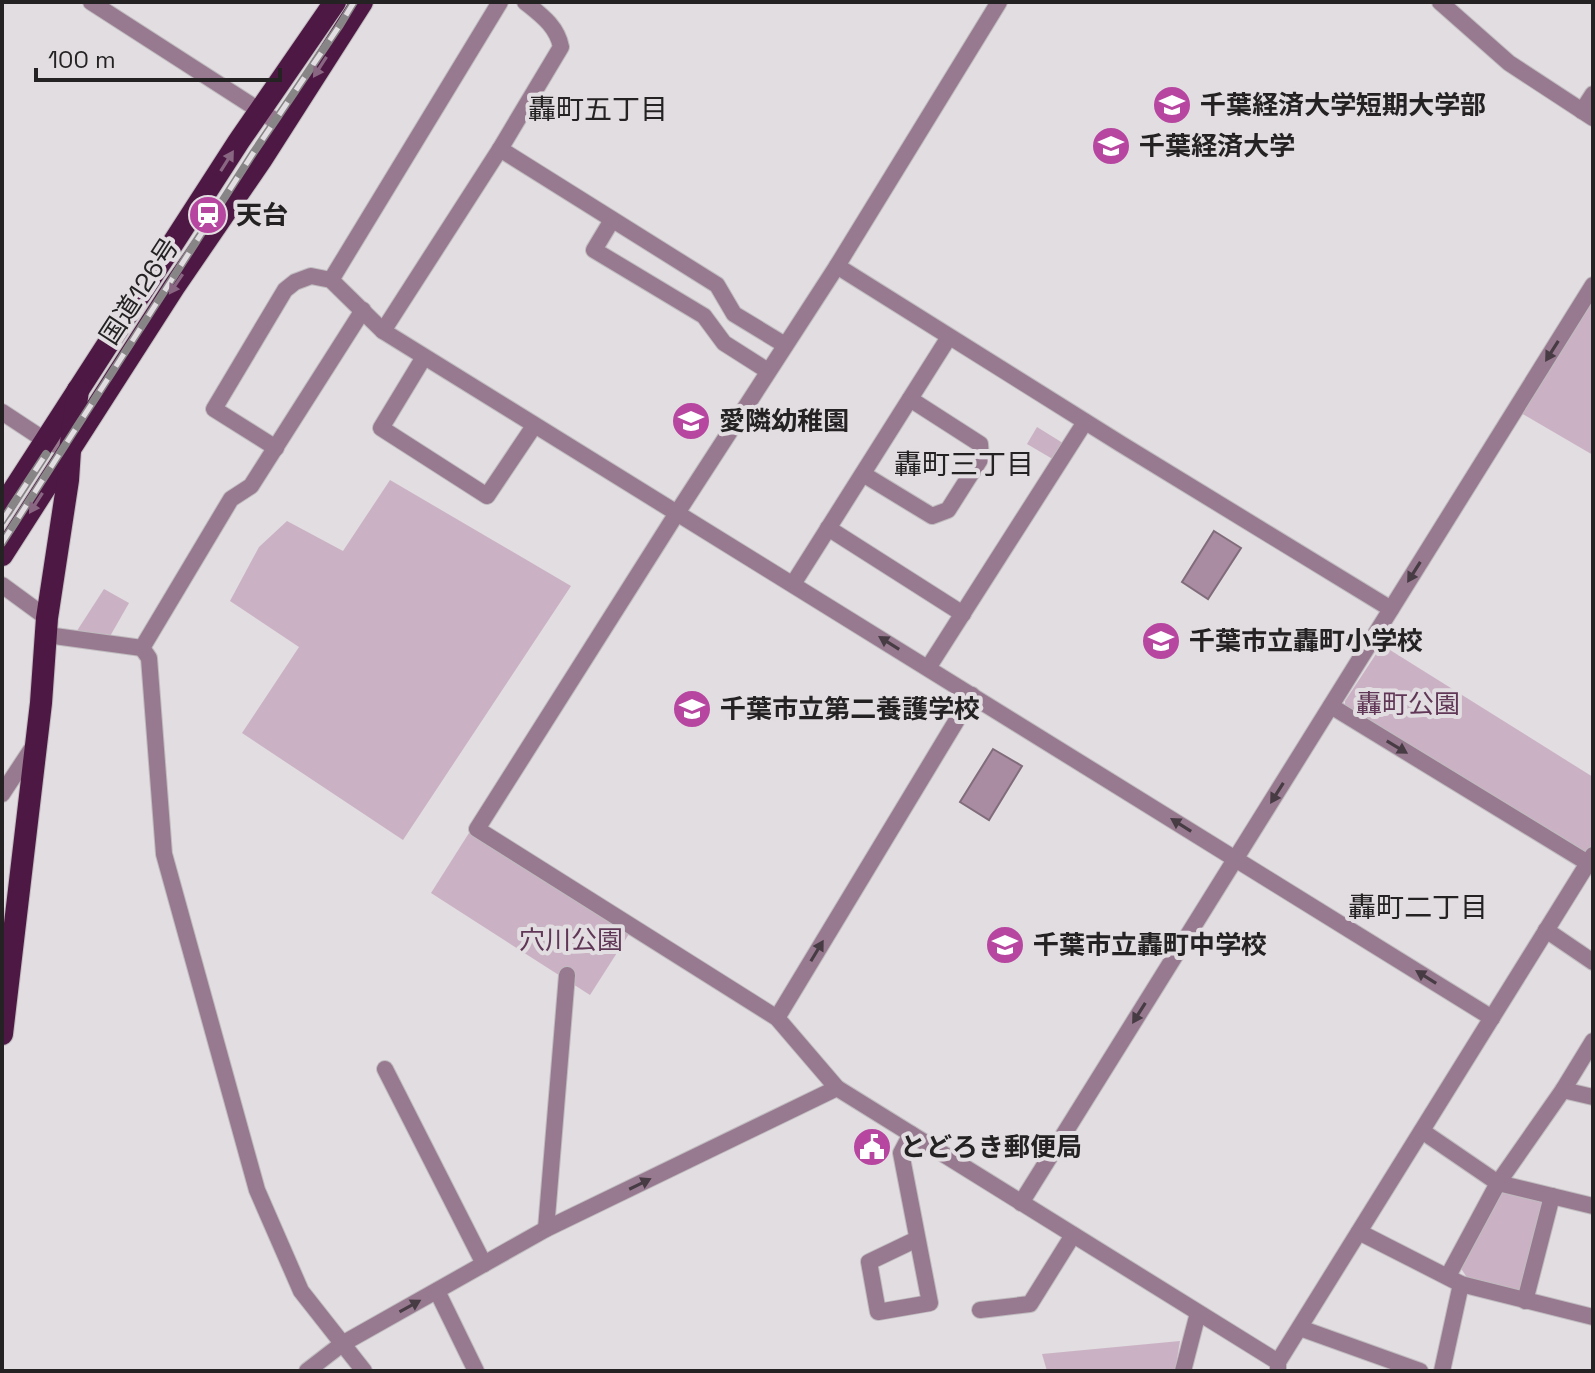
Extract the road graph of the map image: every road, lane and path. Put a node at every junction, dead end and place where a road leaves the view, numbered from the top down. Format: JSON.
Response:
{"nodes":[{"id":1,"x":91,"y":2,"type":"edge"},
{"id":2,"x":335,"y":2,"type":"edge"},
{"id":3,"x":362,"y":2,"type":"edge"},
{"id":4,"x":500,"y":2,"type":"edge"},
{"id":5,"x":525,"y":2,"type":"edge"},
{"id":6,"x":999,"y":2,"type":"edge"},
{"id":7,"x":1440,"y":2,"type":"edge"},
{"id":8,"x":548,"y":9,"type":"edge"},
{"id":9,"x":1593,"y":94,"type":"edge"},
{"id":10,"x":260,"y":112,"type":"junction"},
{"id":11,"x":1587,"y":114,"type":"edge"},
{"id":12,"x":282,"y":125,"type":"junction"},
{"id":13,"x":500,"y":149,"type":"junction"},
{"id":14,"x":612,"y":220,"type":"junction"},
{"id":15,"x":837,"y":266,"type":"junction"},
{"id":16,"x":331,"y":280,"type":"junction"},
{"id":17,"x":1593,"y":285,"type":"edge"},
{"id":18,"x":363,"y":310,"type":"junction"},
{"id":19,"x":383,"y":331,"type":"junction"},
{"id":20,"x":949,"y":337,"type":"junction"},
{"id":21,"x":785,"y":345,"type":"junction"},
{"id":22,"x":424,"y":357,"type":"junction"},
{"id":23,"x":768,"y":371,"type":"junction"},
{"id":24,"x":78,"y":390,"type":"junction"},
{"id":25,"x":910,"y":399,"type":"junction"},
{"id":26,"x":2,"y":412,"type":"edge"},
{"id":27,"x":1085,"y":422,"type":"junction"},
{"id":28,"x":534,"y":426,"type":"junction"},
{"id":29,"x":46,"y":441,"type":"junction"},
{"id":30,"x":276,"y":448,"type":"junction"},
{"id":31,"x":70,"y":450,"type":"junction"},
{"id":32,"x":863,"y":474,"type":"junction"},
{"id":33,"x":2,"y":508,"type":"edge"},
{"id":34,"x":677,"y":513,"type":"junction"},
{"id":35,"x":828,"y":528,"type":"junction"},
{"id":36,"x":2,"y":555,"type":"edge"},
{"id":37,"x":793,"y":584,"type":"junction"},
{"id":38,"x":2,"y":585,"type":"edge"},
{"id":39,"x":1391,"y":609,"type":"junction"},
{"id":40,"x":963,"y":614,"type":"junction"},
{"id":41,"x":47,"y":627,"type":"junction"},
{"id":42,"x":142,"y":648,"type":"junction"},
{"id":43,"x":928,"y":668,"type":"junction"},
{"id":44,"x":972,"y":695,"type":"junction"},
{"id":45,"x":1331,"y":706,"type":"junction"},
{"id":46,"x":36,"y":743,"type":"junction"},
{"id":47,"x":2,"y":794,"type":"edge"},
{"id":48,"x":1236,"y":859,"type":"junction"},
{"id":49,"x":1590,"y":859,"type":"edge"},
{"id":50,"x":1546,"y":930,"type":"junction"},
{"id":51,"x":1593,"y":962,"type":"edge"},
{"id":52,"x":567,"y":975,"type":"dead end"},
{"id":53,"x":777,"y":1018,"type":"junction"},
{"id":54,"x":1492,"y":1018,"type":"junction"},
{"id":55,"x":2,"y":1034,"type":"edge"},
{"id":56,"x":1593,"y":1041,"type":"edge"},
{"id":57,"x":385,"y":1069,"type":"dead end"},
{"id":58,"x":837,"y":1088,"type":"junction"},
{"id":59,"x":1563,"y":1090,"type":"junction"},
{"id":60,"x":1593,"y":1097,"type":"edge"},
{"id":61,"x":1422,"y":1131,"type":"junction"},
{"id":62,"x":911,"y":1134,"type":"junction"},
{"id":63,"x":1498,"y":1183,"type":"junction"},
{"id":64,"x":1552,"y":1196,"type":"junction"},
{"id":65,"x":1021,"y":1203,"type":"junction"},
{"id":66,"x":1593,"y":1206,"type":"edge"},
{"id":67,"x":546,"y":1229,"type":"junction"},
{"id":68,"x":1359,"y":1232,"type":"junction"},
{"id":69,"x":1073,"y":1235,"type":"junction"},
{"id":70,"x":917,"y":1239,"type":"junction"},
{"id":71,"x":484,"y":1264,"type":"junction"},
{"id":72,"x":1455,"y":1280,"type":"junction"},
{"id":73,"x":437,"y":1291,"type":"junction"},
{"id":74,"x":1525,"y":1301,"type":"junction"},
{"id":75,"x":980,"y":1310,"type":"dead end"},
{"id":76,"x":1198,"y":1313,"type":"junction"},
{"id":77,"x":1593,"y":1317,"type":"edge"},
{"id":78,"x":1300,"y":1328,"type":"junction"},
{"id":79,"x":342,"y":1344,"type":"junction"},
{"id":80,"x":1278,"y":1367,"type":"edge"},
{"id":81,"x":307,"y":1371,"type":"edge"},
{"id":82,"x":364,"y":1371,"type":"edge"},
{"id":83,"x":476,"y":1371,"type":"edge"},
{"id":84,"x":1183,"y":1371,"type":"edge"},
{"id":85,"x":1420,"y":1371,"type":"edge"},
{"id":86,"x":1442,"y":1371,"type":"edge"}],
"edges":[{"from":1,"to":10,"type":"street"},
{"from":2,"to":10,"type":"highway","name":"国道126号"},
{"from":3,"to":12,"type":"highway","name":"国道126号","one_way":true},
{"from":4,"to":16,"type":"street"},
{"from":5,"to":8,"type":"street"},
{"from":6,"to":15,"type":"street"},
{"from":7,"to":11,"type":"street"},
{"from":8,"to":13,"type":"street"},
{"from":9,"to":11,"type":"street"},
{"from":10,"to":12,"type":"street"},
{"from":24,"to":10,"type":"highway","name":"国道126号","one_way":true},
{"from":12,"to":31,"type":"highway","name":"国道126号","one_way":true},
{"from":13,"to":14,"type":"street"},
{"from":13,"to":19,"type":"street"},
{"from":14,"to":21,"type":"street"},
{"from":14,"to":23,"type":"street"},
{"from":15,"to":20,"type":"street"},
{"from":15,"to":21,"type":"street"},
{"from":16,"to":18,"type":"street"},
{"from":16,"to":30,"type":"street"},
{"from":17,"to":39,"type":"street","one_way":true},
{"from":18,"to":19,"type":"street"},
{"from":18,"to":30,"type":"street"},
{"from":19,"to":22,"type":"street"},
{"from":20,"to":25,"type":"street"},
{"from":20,"to":27,"type":"street"},
{"from":21,"to":23,"type":"street"},
{"from":22,"to":28,"type":"street"},
{"from":22,"to":28,"type":"street"},
{"from":23,"to":34,"type":"street"},
{"from":24,"to":29,"type":"highway","name":"国道126号"},
{"from":24,"to":31,"type":"highway","name":"国道126号"},
{"from":25,"to":32,"type":"street"},
{"from":25,"to":32,"type":"street"},
{"from":26,"to":29,"type":"street"},
{"from":27,"to":39,"type":"street"},
{"from":27,"to":40,"type":"street"},
{"from":28,"to":34,"type":"street"},
{"from":29,"to":31,"type":"street"},
{"from":29,"to":33,"type":"highway","name":"国道126号"},
{"from":30,"to":42,"type":"street"},
{"from":31,"to":36,"type":"highway","name":"国道126号","one_way":true},
{"from":31,"to":41,"type":"highway","name":"国道126号"},
{"from":32,"to":35,"type":"street"},
{"from":34,"to":37,"type":"street"},
{"from":34,"to":53,"type":"street"},
{"from":35,"to":37,"type":"street"},
{"from":35,"to":40,"type":"street"},
{"from":43,"to":37,"type":"street","one_way":true},
{"from":38,"to":41,"type":"street"},
{"from":39,"to":45,"type":"street"},
{"from":40,"to":43,"type":"street"},
{"from":41,"to":42,"type":"street"},
{"from":41,"to":46,"type":"highway","name":"国道126号"},
{"from":42,"to":79,"type":"street"},
{"from":43,"to":44,"type":"street"},
{"from":48,"to":44,"type":"street","one_way":true},
{"from":53,"to":44,"type":"street","one_way":true},
{"from":45,"to":48,"type":"street","one_way":true},
{"from":45,"to":49,"type":"street","one_way":true},
{"from":46,"to":47,"type":"street"},
{"from":46,"to":55,"type":"highway","name":"国道126号"},
{"from":54,"to":48,"type":"street","one_way":true},
{"from":48,"to":65,"type":"street","one_way":true},
{"from":49,"to":50,"type":"street"},
{"from":50,"to":51,"type":"street"},
{"from":50,"to":54,"type":"street"},
{"from":52,"to":67,"type":"street"},
{"from":53,"to":58,"type":"street"},
{"from":54,"to":61,"type":"street"},
{"from":56,"to":59,"type":"street"},
{"from":57,"to":71,"type":"street"},
{"from":58,"to":62,"type":"street"},
{"from":67,"to":58,"type":"street","one_way":true},
{"from":59,"to":60,"type":"street"},
{"from":59,"to":63,"type":"street"},
{"from":61,"to":63,"type":"street"},
{"from":61,"to":68,"type":"street"},
{"from":62,"to":65,"type":"street"},
{"from":62,"to":70,"type":"street"},
{"from":63,"to":64,"type":"street"},
{"from":63,"to":72,"type":"street"},
{"from":64,"to":66,"type":"street"},
{"from":64,"to":74,"type":"street"},
{"from":65,"to":69,"type":"street"},
{"from":67,"to":71,"type":"street"},
{"from":68,"to":72,"type":"street"},
{"from":68,"to":78,"type":"street"},
{"from":69,"to":75,"type":"street"},
{"from":69,"to":76,"type":"street"},
{"from":70,"to":70,"type":"street"},
{"from":71,"to":73,"type":"street"},
{"from":72,"to":74,"type":"street"},
{"from":72,"to":86,"type":"street"},
{"from":79,"to":73,"type":"street","one_way":true},
{"from":73,"to":83,"type":"street"},
{"from":74,"to":77,"type":"street"},
{"from":76,"to":80,"type":"street"},
{"from":76,"to":84,"type":"street"},
{"from":78,"to":80,"type":"street"},
{"from":78,"to":85,"type":"street"},
{"from":79,"to":81,"type":"street"},
{"from":79,"to":82,"type":"street"}]}
